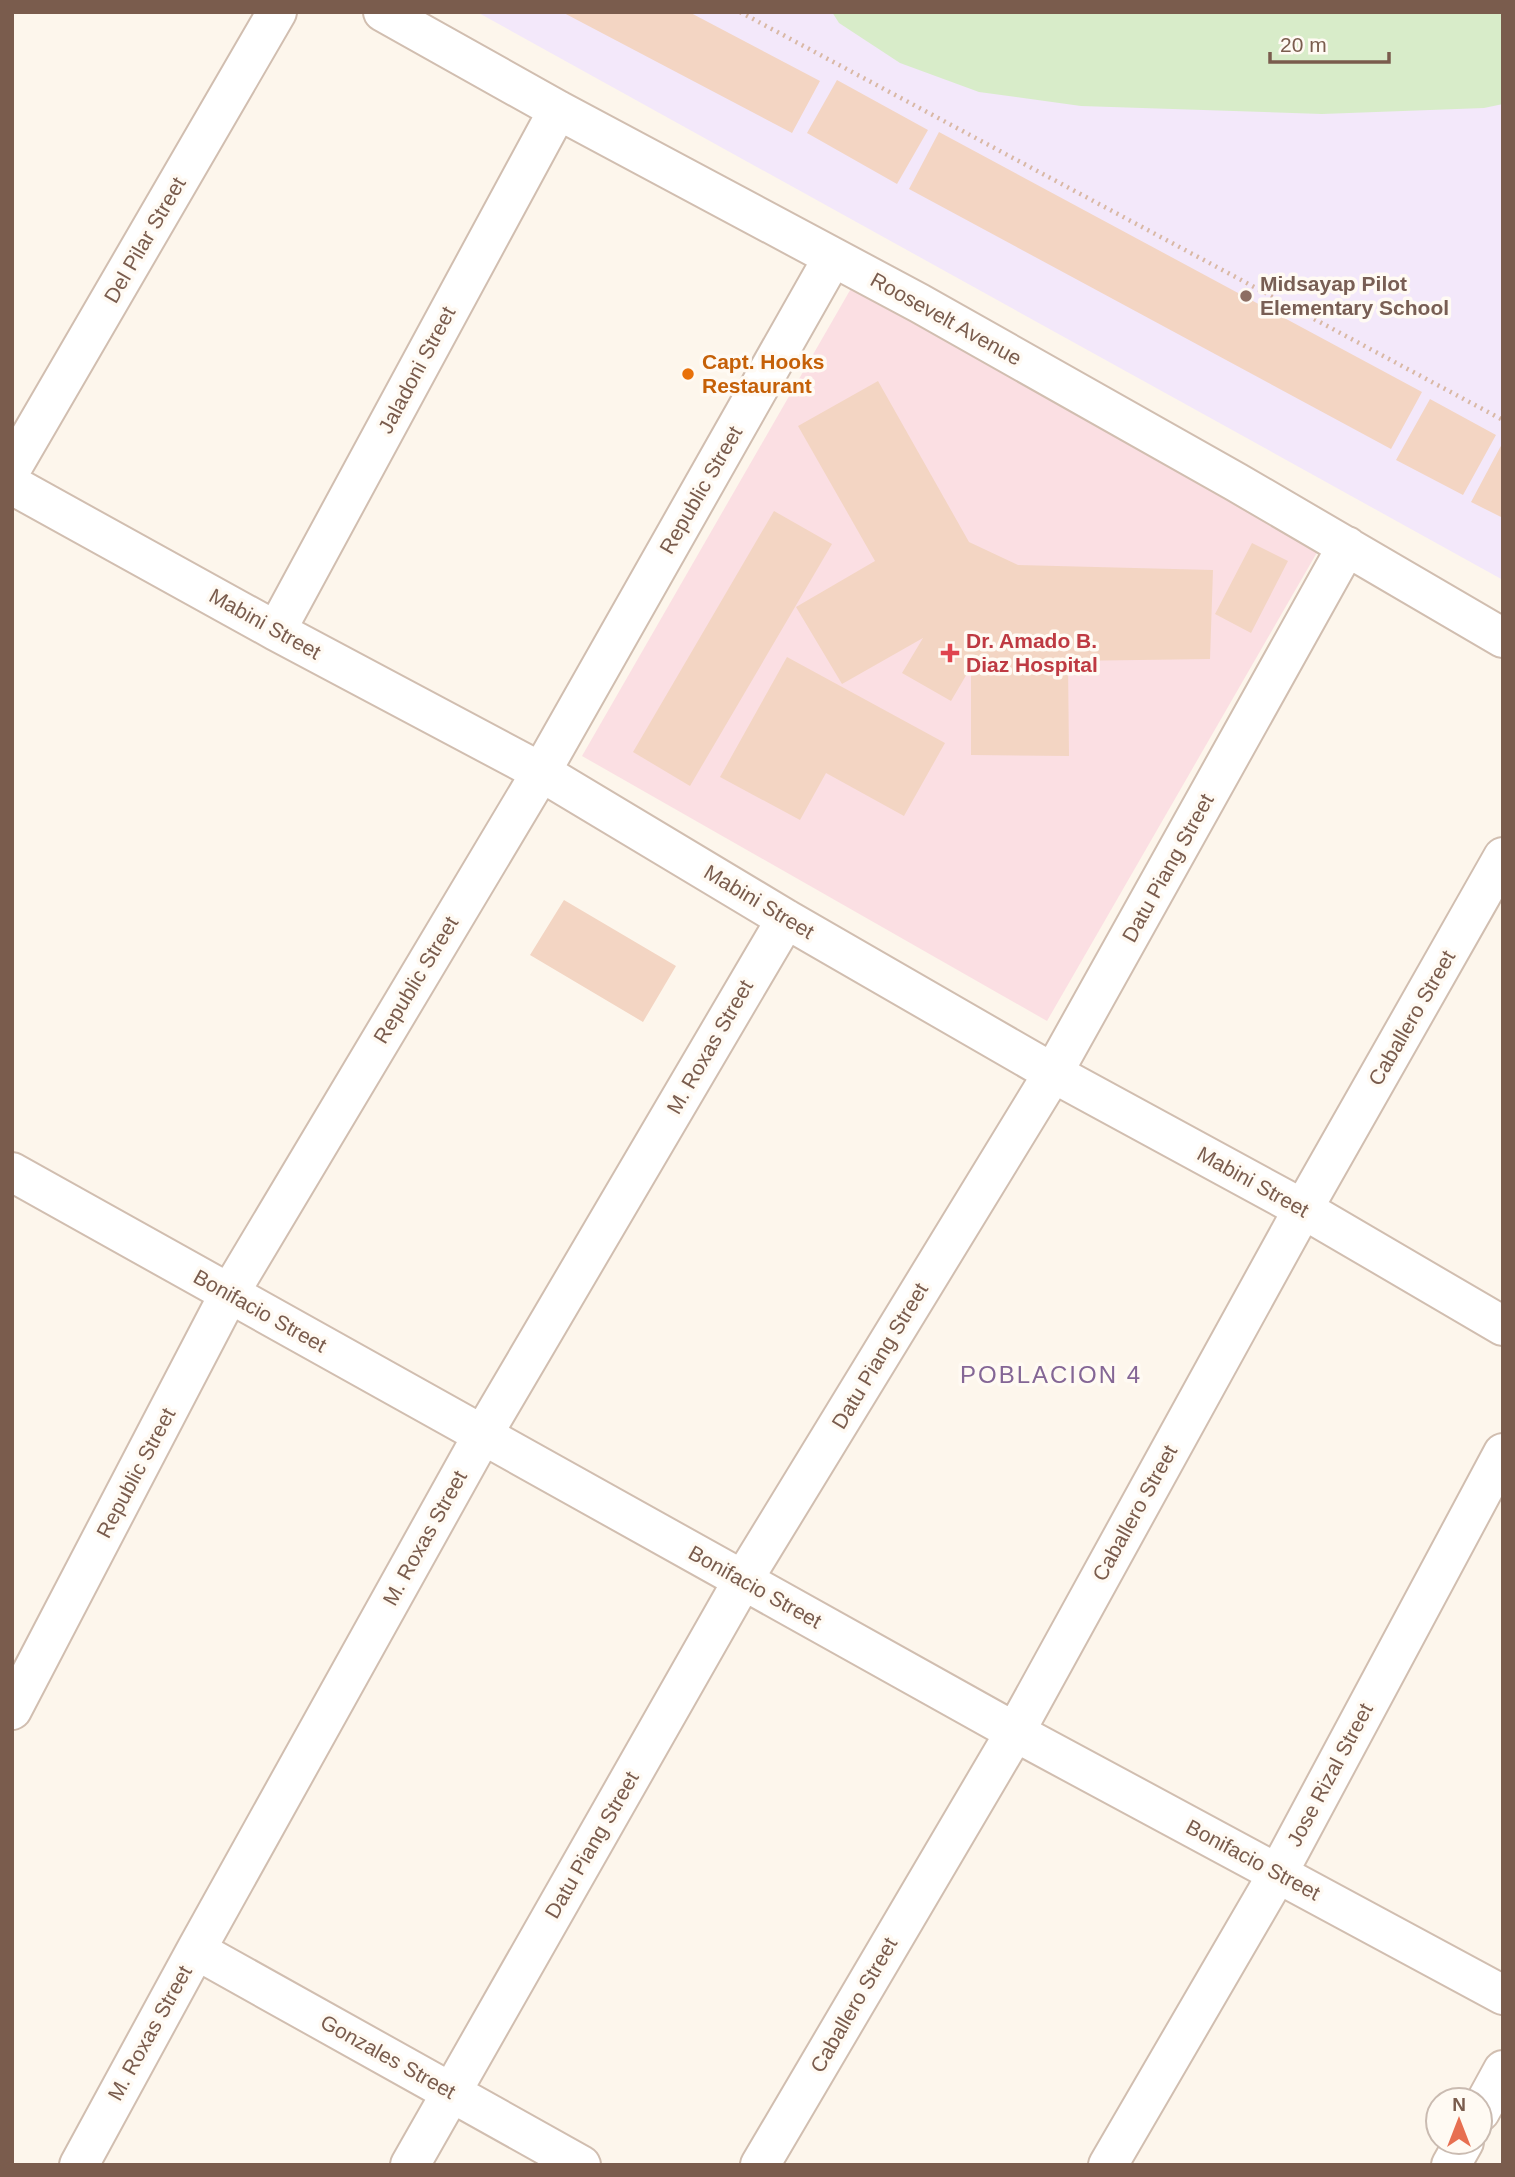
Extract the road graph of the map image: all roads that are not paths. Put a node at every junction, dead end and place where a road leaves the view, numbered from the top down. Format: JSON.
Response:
{"nodes":[{"id":1,"x":277,"y":12,"type":"edge"},
{"id":2,"x":383,"y":12,"type":"edge"},
{"id":3,"x":558,"y":110,"type":"junction"},
{"id":4,"x":834,"y":257,"type":"junction"},
{"id":5,"x":12,"y":468,"type":"edge"},
{"id":6,"x":12,"y":485,"type":"edge"},
{"id":7,"x":1347,"y":546,"type":"junction"},
{"id":8,"x":276,"y":631,"type":"junction"},
{"id":9,"x":1503,"y":638,"type":"edge"},
{"id":10,"x":541,"y":772,"type":"junction"},
{"id":11,"x":1503,"y":858,"type":"edge"},
{"id":12,"x":786,"y":919,"type":"junction"},
{"id":13,"x":1053,"y":1073,"type":"junction"},
{"id":14,"x":12,"y":1172,"type":"edge"},
{"id":15,"x":1303,"y":1209,"type":"junction"},
{"id":16,"x":229,"y":1294,"type":"junction"},
{"id":17,"x":1503,"y":1326,"type":"edge"},
{"id":18,"x":482,"y":1436,"type":"junction"},
{"id":19,"x":1503,"y":1453,"type":"edge"},
{"id":20,"x":743,"y":1580,"type":"junction"},
{"id":21,"x":12,"y":1710,"type":"edge"},
{"id":22,"x":1014,"y":1732,"type":"junction"},
{"id":23,"x":1278,"y":1873,"type":"junction"},
{"id":24,"x":195,"y":1950,"type":"junction"},
{"id":25,"x":1503,"y":1995,"type":"edge"},
{"id":26,"x":1503,"y":2070,"type":"edge"},
{"id":27,"x":1494,"y":2086,"type":"edge"},
{"id":28,"x":452,"y":2091,"type":"junction"},
{"id":29,"x":79,"y":2165,"type":"edge"},
{"id":30,"x":410,"y":2165,"type":"edge"},
{"id":31,"x":580,"y":2165,"type":"edge"},
{"id":32,"x":760,"y":2165,"type":"edge"},
{"id":33,"x":1108,"y":2165,"type":"edge"}],
"edges":[{"from":1,"to":5,"type":"street","name":"Del Pilar Street"},
{"from":2,"to":3,"type":"street","name":"Roosevelt Avenue"},
{"from":3,"to":4,"type":"street","name":"Roosevelt Avenue"},
{"from":3,"to":8,"type":"street","name":"Jaladoni Street"},
{"from":4,"to":7,"type":"street","name":"Roosevelt Avenue"},
{"from":4,"to":10,"type":"street","name":"Republic Street"},
{"from":6,"to":8,"type":"street","name":"Mabini Street"},
{"from":7,"to":9,"type":"street","name":"Roosevelt Avenue"},
{"from":7,"to":13,"type":"street","name":"Datu Piang Street"},
{"from":8,"to":10,"type":"street","name":"Mabini Street"},
{"from":10,"to":12,"type":"street","name":"Mabini Street"},
{"from":10,"to":16,"type":"street","name":"Republic Street"},
{"from":11,"to":15,"type":"street","name":"Caballero Street"},
{"from":12,"to":13,"type":"street","name":"Mabini Street"},
{"from":12,"to":18,"type":"street","name":"M. Roxas Street"},
{"from":13,"to":15,"type":"street","name":"Mabini Street"},
{"from":13,"to":20,"type":"street","name":"Datu Piang Street"},
{"from":14,"to":16,"type":"street","name":"Bonifacio Street"},
{"from":15,"to":17,"type":"street","name":"Mabini Street"},
{"from":15,"to":22,"type":"street","name":"Caballero Street"},
{"from":16,"to":18,"type":"street","name":"Bonifacio Street"},
{"from":16,"to":21,"type":"street","name":"Republic Street"},
{"from":18,"to":20,"type":"street","name":"Bonifacio Street"},
{"from":18,"to":24,"type":"street","name":"M. Roxas Street"},
{"from":19,"to":23,"type":"street","name":"Jose Rizal Street"},
{"from":20,"to":22,"type":"street","name":"Bonifacio Street"},
{"from":20,"to":28,"type":"street","name":"Datu Piang Street"},
{"from":22,"to":23,"type":"street","name":"Bonifacio Street"},
{"from":22,"to":32,"type":"street","name":"Caballero Street"},
{"from":23,"to":25,"type":"street","name":"Bonifacio Street"},
{"from":23,"to":33,"type":"street","name":"Jose Rizal Street"},
{"from":24,"to":28,"type":"street","name":"Gonzales Street"},
{"from":24,"to":29,"type":"street","name":"M. Roxas Street"},
{"from":26,"to":27,"type":"street"},
{"from":28,"to":30,"type":"street","name":"Datu Piang Street"},
{"from":28,"to":31,"type":"street","name":"Gonzales Street"}]}
